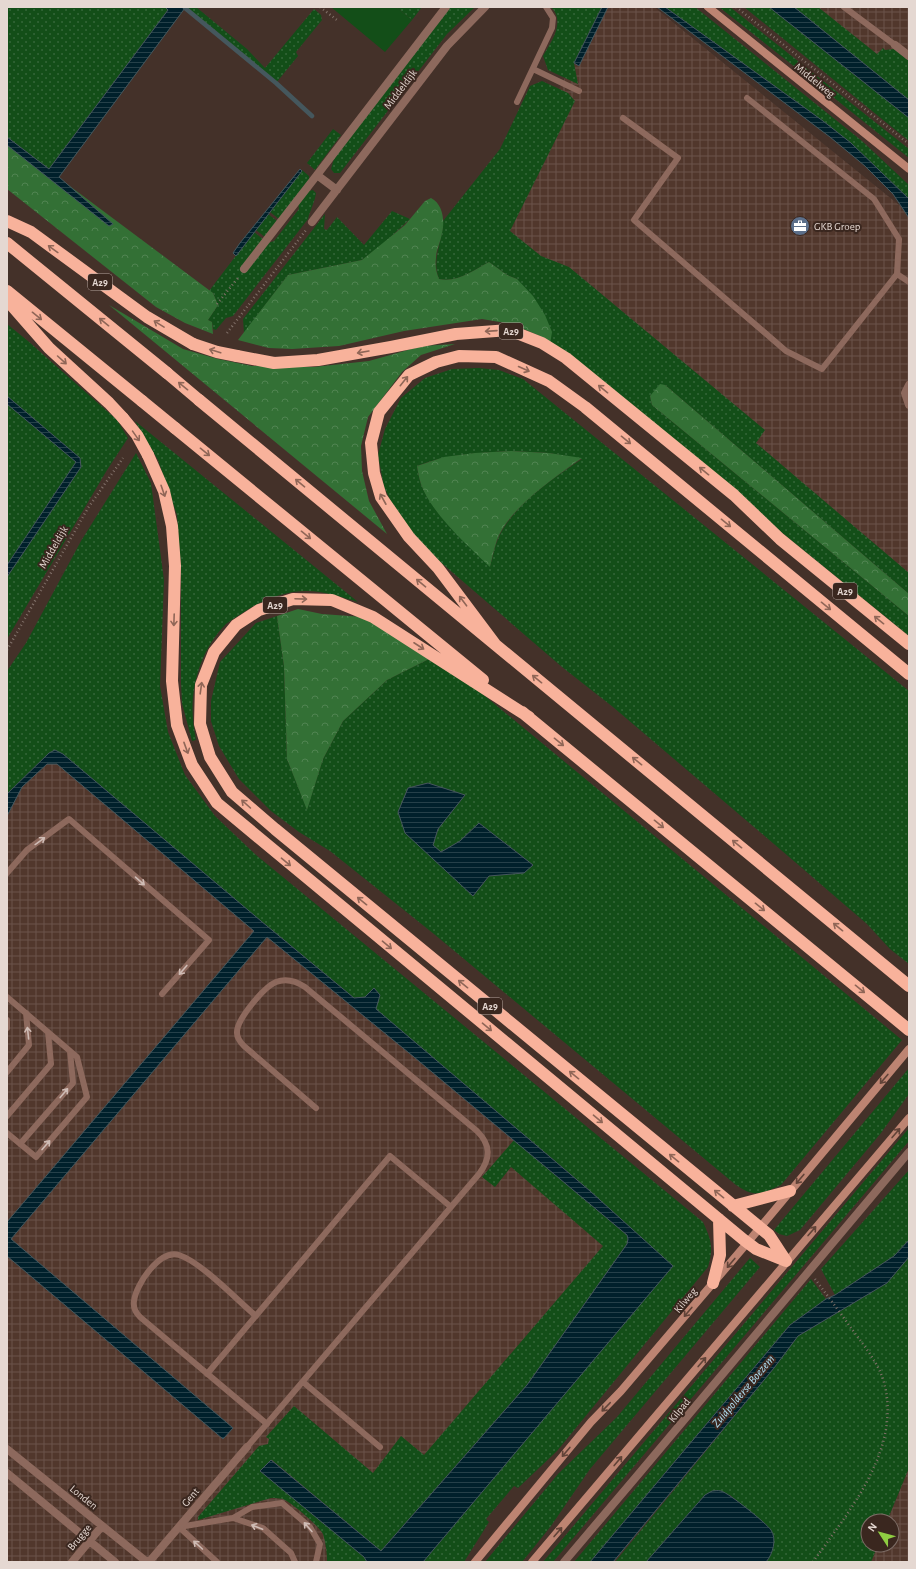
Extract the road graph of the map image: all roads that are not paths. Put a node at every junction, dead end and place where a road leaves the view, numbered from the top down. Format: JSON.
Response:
{"nodes":[{"id":1,"x":446,"y":7,"type":"edge"},
{"id":2,"x":485,"y":7,"type":"edge"},
{"id":3,"x":546,"y":7,"type":"edge"},
{"id":4,"x":708,"y":7,"type":"edge"},
{"id":5,"x":844,"y":7,"type":"edge"},
{"id":6,"x":895,"y":45,"type":"joint"},
{"id":7,"x":909,"y":56,"type":"edge"},
{"id":8,"x":533,"y":69,"type":"junction"},
{"id":9,"x":579,"y":91,"type":"dead end"},
{"id":10,"x":747,"y":98,"type":"dead end"},
{"id":11,"x":517,"y":102,"type":"dead end"},
{"id":12,"x":623,"y":118,"type":"dead end"},
{"id":13,"x":909,"y":169,"type":"edge"},
{"id":14,"x":317,"y":175,"type":"junction"},
{"id":15,"x":337,"y":190,"type":"junction"},
{"id":16,"x":7,"y":221,"type":"edge"},
{"id":17,"x":312,"y":222,"type":"road end"},
{"id":18,"x":7,"y":243,"type":"edge"},
{"id":19,"x":244,"y":270,"type":"road end"},
{"id":20,"x":897,"y":274,"type":"junction"},
{"id":21,"x":909,"y":282,"type":"edge"},
{"id":22,"x":7,"y":291,"type":"edge"},
{"id":23,"x":7,"y":300,"type":"edge"},
{"id":24,"x":909,"y":385,"type":"edge"},
{"id":25,"x":909,"y":405,"type":"edge"},
{"id":26,"x":494,"y":644,"type":"junction"},
{"id":27,"x":909,"y":644,"type":"edge"},
{"id":28,"x":909,"y":674,"type":"edge"},
{"id":29,"x":528,"y":717,"type":"junction"},
{"id":30,"x":7,"y":873,"type":"edge"},
{"id":31,"x":905,"y":982,"type":"edge"},
{"id":32,"x":162,"y":994,"type":"dead end"},
{"id":33,"x":7,"y":997,"type":"edge"},
{"id":34,"x":26,"y":1014,"type":"junction"},
{"id":35,"x":7,"y":1020,"type":"edge"},
{"id":36,"x":7,"y":1028,"type":"edge"},
{"id":37,"x":909,"y":1030,"type":"edge"},
{"id":38,"x":48,"y":1032,"type":"junction"},
{"id":39,"x":909,"y":1049,"type":"edge"},
{"id":40,"x":70,"y":1051,"type":"junction"},
{"id":41,"x":7,"y":1072,"type":"edge"},
{"id":42,"x":316,"y":1108,"type":"dead end"},
{"id":43,"x":7,"y":1116,"type":"edge"},
{"id":44,"x":909,"y":1118,"type":"edge"},
{"id":45,"x":7,"y":1133,"type":"edge"},
{"id":46,"x":20,"y":1144,"type":"junction"},
{"id":47,"x":909,"y":1152,"type":"edge"},
{"id":48,"x":790,"y":1191,"type":"junction"},
{"id":49,"x":733,"y":1206,"type":"junction"},
{"id":50,"x":451,"y":1207,"type":"junction"},
{"id":51,"x":719,"y":1219,"type":"junction"},
{"id":52,"x":760,"y":1228,"type":"junction"},
{"id":53,"x":748,"y":1242,"type":"junction"},
{"id":54,"x":786,"y":1261,"type":"junction"},
{"id":55,"x":713,"y":1283,"type":"junction"},
{"id":56,"x":256,"y":1316,"type":"junction"},
{"id":57,"x":207,"y":1374,"type":"junction"},
{"id":58,"x":303,"y":1382,"type":"junction"},
{"id":59,"x":267,"y":1424,"type":"junction"},
{"id":60,"x":247,"y":1447,"type":"joint"},
{"id":61,"x":380,"y":1447,"type":"dead end"},
{"id":62,"x":7,"y":1449,"type":"edge"},
{"id":63,"x":7,"y":1472,"type":"edge"},
{"id":64,"x":233,"y":1518,"type":"junction"},
{"id":65,"x":102,"y":1526,"type":"junction"},
{"id":66,"x":179,"y":1527,"type":"junction"},
{"id":67,"x":89,"y":1541,"type":"junction"},
{"id":68,"x":72,"y":1562,"type":"edge"},
{"id":69,"x":115,"y":1562,"type":"edge"},
{"id":70,"x":148,"y":1562,"type":"edge"},
{"id":71,"x":217,"y":1562,"type":"edge"},
{"id":72,"x":295,"y":1562,"type":"edge"},
{"id":73,"x":316,"y":1562,"type":"edge"},
{"id":74,"x":474,"y":1562,"type":"edge"},
{"id":75,"x":532,"y":1562,"type":"edge"},
{"id":76,"x":564,"y":1562,"type":"edge"}],
"edges":[{"from":1,"to":14,"type":"street","name":"Middeldijk"},
{"from":2,"to":15,"type":"street","name":"Middeldijk"},
{"from":3,"to":8,"type":"lane"},
{"from":4,"to":13,"type":"main road","name":"Middelweg"},
{"from":5,"to":6,"type":"lane"},
{"from":6,"to":7,"type":"street"},
{"from":8,"to":9,"type":"lane"},
{"from":8,"to":11,"type":"lane"},
{"from":10,"to":20,"type":"lane"},
{"from":12,"to":20,"type":"lane"},
{"from":14,"to":15,"type":"street"},
{"from":14,"to":19,"type":"street","name":"Middeldijk"},
{"from":15,"to":17,"type":"street","name":"Middeldijk"},
{"from":27,"to":16,"type":"highway","number":"A29","one_way":true,"bridge":true},
{"from":26,"to":18,"type":"highway","number":"A29","one_way":true,"bridge":true},
{"from":20,"to":21,"type":"lane"},
{"from":22,"to":29,"type":"highway","number":"A29","one_way":true,"bridge":true},
{"from":23,"to":51,"type":"highway","number":"A29","one_way":true,"bridge":true},
{"from":24,"to":25,"type":"street"},
{"from":26,"to":28,"type":"highway","number":"A29","one_way":true},
{"from":31,"to":26,"type":"highway","number":"A29","one_way":true},
{"from":29,"to":37,"type":"highway","number":"A29","one_way":true},
{"from":49,"to":29,"type":"highway","number":"A29","one_way":true},
{"from":30,"to":32,"type":"lane","one_way":true},
{"from":33,"to":34,"type":"lane"},
{"from":34,"to":38,"type":"lane"},
{"from":41,"to":34,"type":"lane","one_way":true},
{"from":35,"to":36,"type":"lane"},
{"from":38,"to":40,"type":"lane"},
{"from":38,"to":43,"type":"lane"},
{"from":39,"to":48,"type":"main road","name":"Kilweg","one_way":true},
{"from":46,"to":40,"type":"lane","one_way":true},
{"from":46,"to":40,"type":"lane","one_way":true},
{"from":42,"to":50,"type":"lane"},
{"from":54,"to":44,"type":"main road","one_way":true},
{"from":45,"to":46,"type":"lane"},
{"from":47,"to":76,"type":"street","name":"Kilpad"},
{"from":48,"to":49,"type":"highway"},
{"from":48,"to":52,"type":"main road","name":"Kilweg"},
{"from":49,"to":52,"type":"highway","number":"A29"},
{"from":50,"to":56,"type":"lane"},
{"from":50,"to":58,"type":"lane"},
{"from":51,"to":53,"type":"highway","number":"A29"},
{"from":51,"to":55,"type":"highway"},
{"from":52,"to":53,"type":"main road","name":"Kilweg"},
{"from":52,"to":54,"type":"highway","number":"A29"},
{"from":53,"to":54,"type":"highway","number":"A29"},
{"from":53,"to":55,"type":"main road","name":"Kilweg","one_way":true},
{"from":75,"to":54,"type":"main road","one_way":true},
{"from":55,"to":74,"type":"main road","name":"Kilweg","one_way":true},
{"from":56,"to":57,"type":"lane"},
{"from":56,"to":57,"type":"lane"},
{"from":57,"to":59,"type":"lane"},
{"from":58,"to":59,"type":"lane"},
{"from":58,"to":61,"type":"lane"},
{"from":59,"to":60,"type":"lane"},
{"from":60,"to":66,"type":"street","name":"Gent"},
{"from":62,"to":65,"type":"street","name":"Londen"},
{"from":63,"to":67,"type":"street"},
{"from":64,"to":66,"type":"lane"},
{"from":72,"to":64,"type":"lane","one_way":true},
{"from":73,"to":64,"type":"lane","one_way":true},
{"from":65,"to":67,"type":"street","name":"Brugge"},
{"from":65,"to":70,"type":"street","name":"Londen"},
{"from":66,"to":70,"type":"street","name":"Gent"},
{"from":71,"to":66,"type":"lane","one_way":true},
{"from":67,"to":68,"type":"street","name":"Brugge"},
{"from":67,"to":69,"type":"street"}]}
